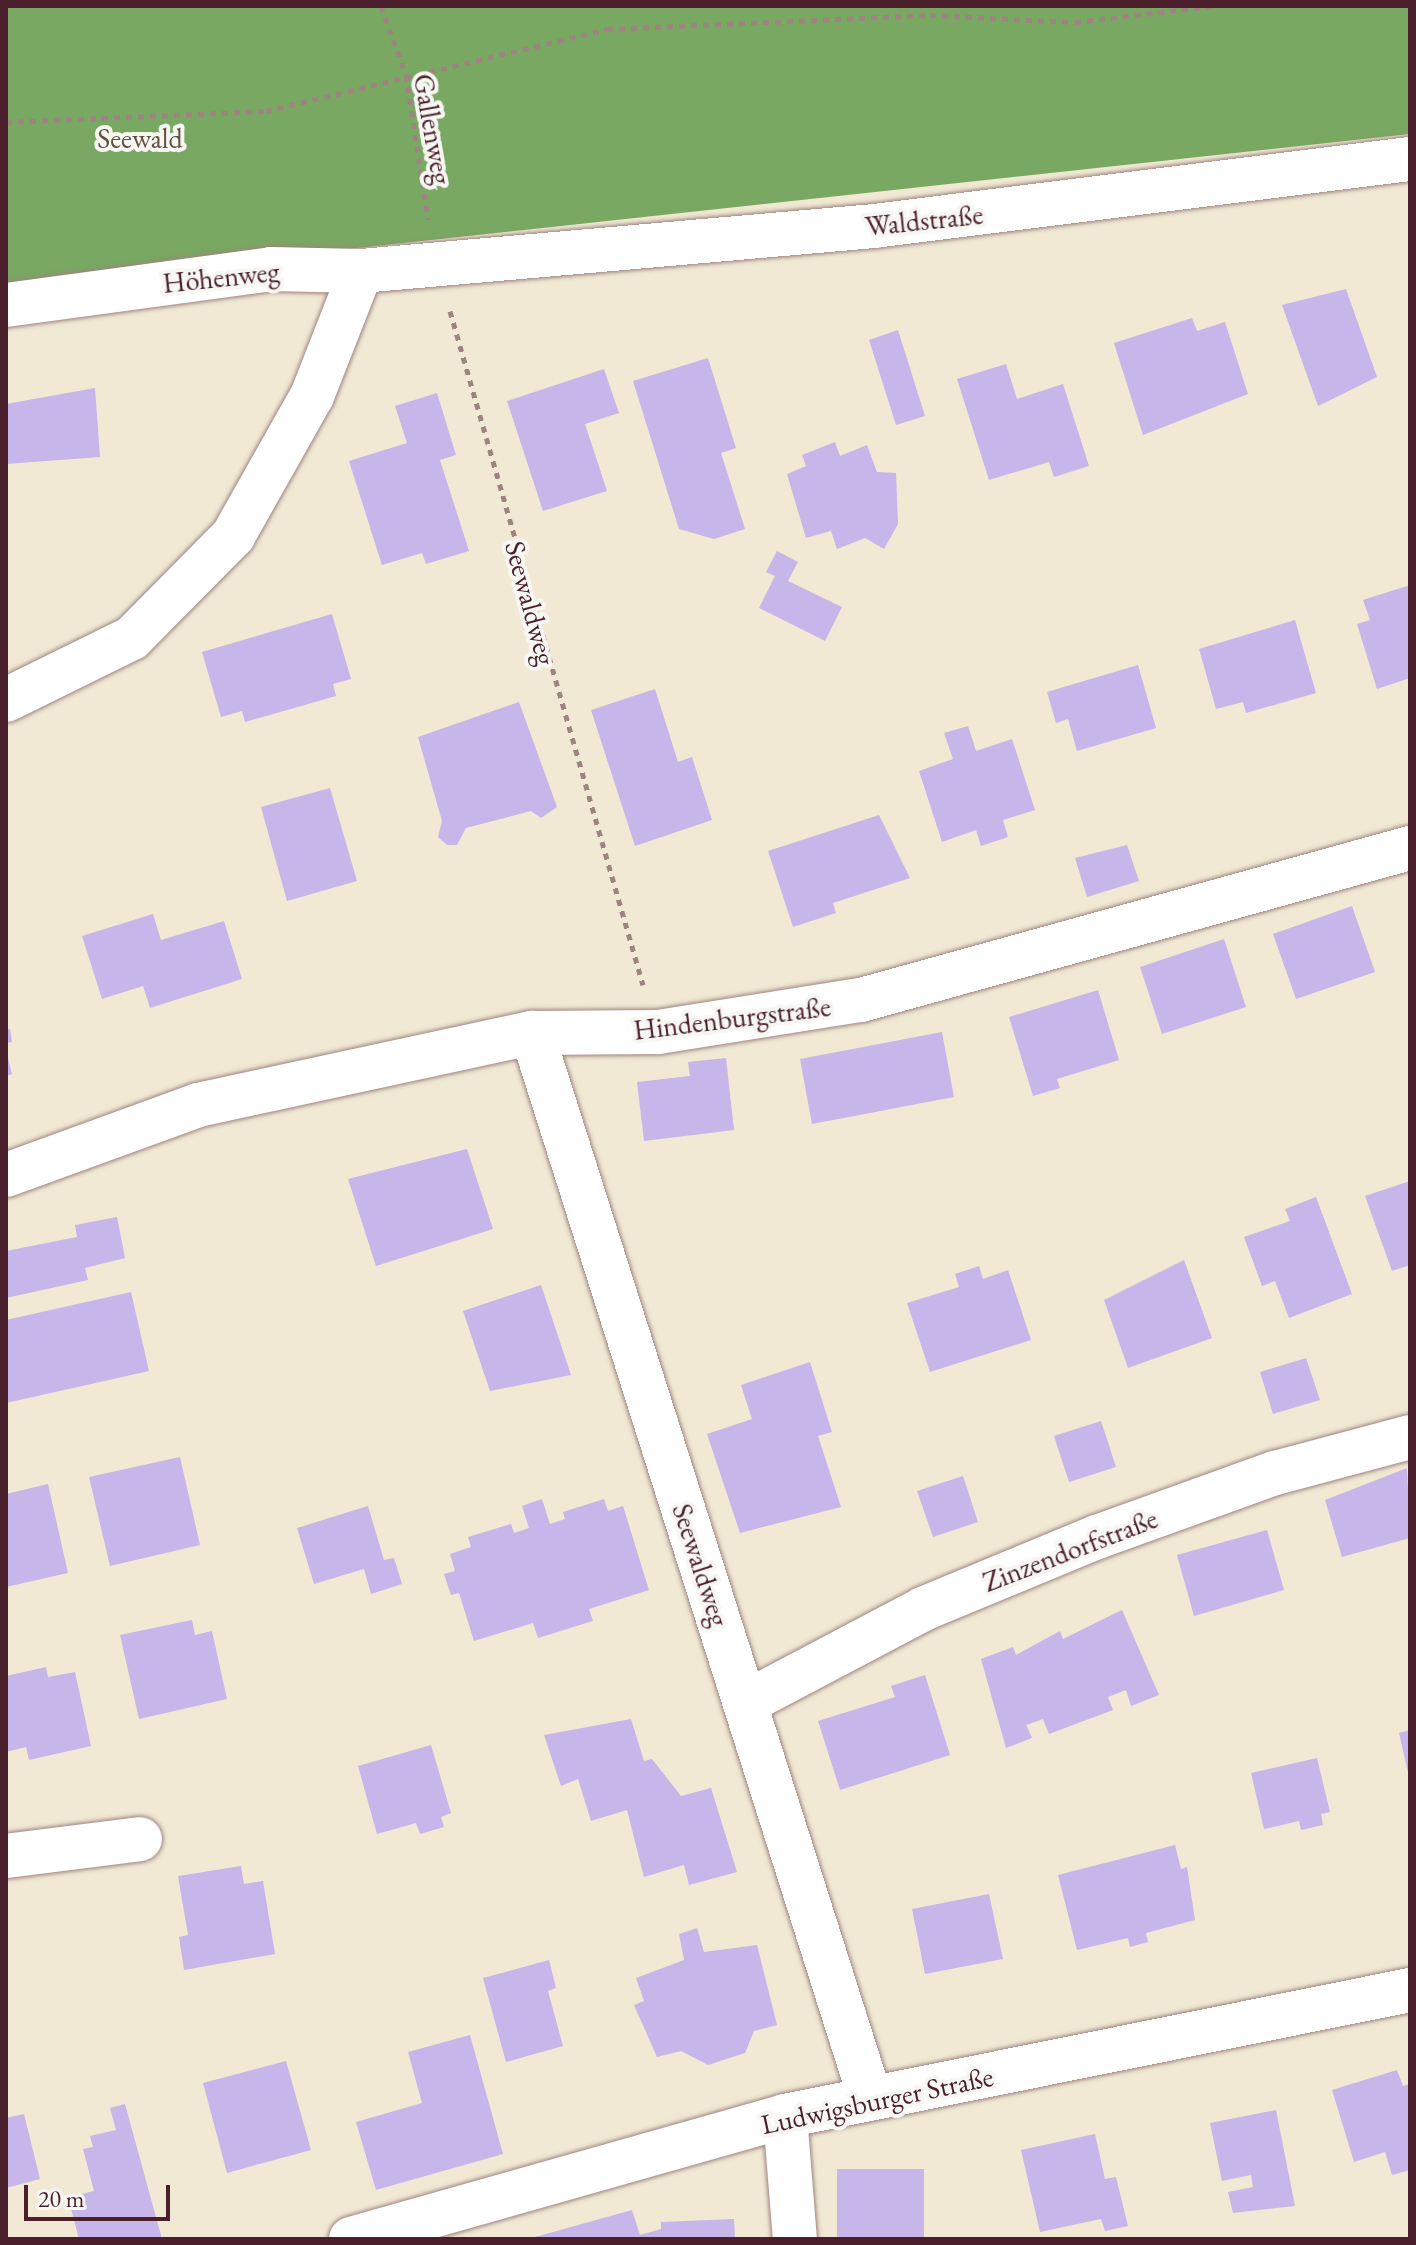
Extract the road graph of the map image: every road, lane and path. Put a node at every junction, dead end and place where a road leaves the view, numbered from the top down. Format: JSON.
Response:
{"nodes":[{"id":1,"x":381,"y":6,"type":"edge"},
{"id":2,"x":1214,"y":6,"type":"edge"},
{"id":3,"x":406,"y":75,"type":"junction"},
{"id":4,"x":6,"y":122,"type":"edge"},
{"id":5,"x":1410,"y":159,"type":"edge"},
{"id":6,"x":436,"y":261,"type":"junction"},
{"id":7,"x":361,"y":271,"type":"junction"},
{"id":8,"x":6,"y":305,"type":"edge"},
{"id":9,"x":6,"y":700,"type":"edge"},
{"id":10,"x":1410,"y":848,"type":"edge"},
{"id":11,"x":630,"y":944,"type":"dead end"},
{"id":12,"x":532,"y":1033,"type":"junction"},
{"id":13,"x":6,"y":1175,"type":"edge"},
{"id":14,"x":1410,"y":1437,"type":"edge"},
{"id":15,"x":745,"y":1703,"type":"junction"},
{"id":16,"x":140,"y":1839,"type":"dead end"},
{"id":17,"x":6,"y":1856,"type":"edge"},
{"id":18,"x":1410,"y":1990,"type":"edge"},
{"id":19,"x":870,"y":2097,"type":"junction"},
{"id":20,"x":785,"y":2116,"type":"junction"},
{"id":21,"x":351,"y":2239,"type":"edge"},
{"id":22,"x":795,"y":2239,"type":"edge"}],
"edges":[{"from":1,"to":3,"type":"path","name":"Gallenweg"},
{"from":2,"to":3,"type":"path"},
{"from":3,"to":4,"type":"path"},
{"from":3,"to":6,"type":"path","name":"Gallenweg"},
{"from":5,"to":6,"type":"street","name":"Waldstraße"},
{"from":6,"to":7,"type":"street","name":"Höhenweg"},
{"from":6,"to":11,"type":"path","name":"Seewaldweg"},
{"from":7,"to":8,"type":"street","name":"Höhenweg"},
{"from":7,"to":9,"type":"street"},
{"from":10,"to":12,"type":"street","name":"Hindenburgstraße"},
{"from":12,"to":13,"type":"street","name":"Hindenburgstraße"},
{"from":12,"to":15,"type":"street","name":"Seewaldweg"},
{"from":14,"to":15,"type":"street","name":"Zinzendorfstraße"},
{"from":15,"to":19,"type":"street","name":"Seewaldweg"},
{"from":16,"to":17,"type":"street"},
{"from":18,"to":19,"type":"street","name":"Ludwigsburger Straße"},
{"from":19,"to":20,"type":"street","name":"Ludwigsburger Straße"},
{"from":20,"to":21,"type":"street","name":"Ludwigsburger Straße"},
{"from":20,"to":22,"type":"street"}]}
